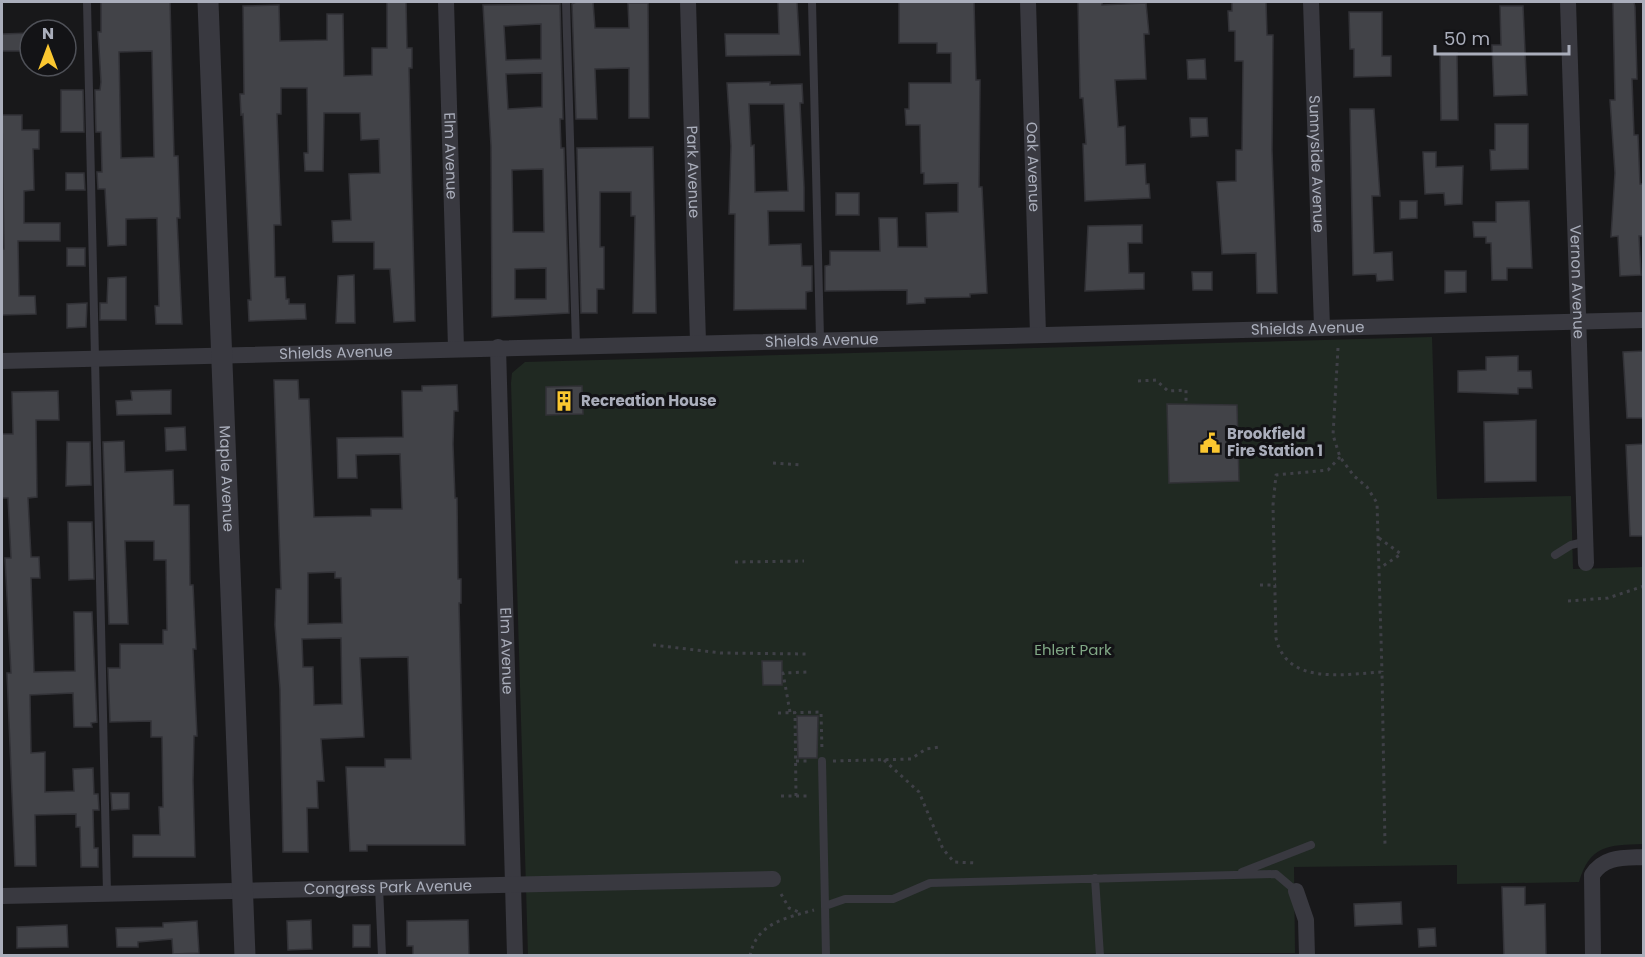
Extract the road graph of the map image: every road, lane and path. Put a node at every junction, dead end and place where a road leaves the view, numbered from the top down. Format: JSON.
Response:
{"nodes":[{"id":1,"x":87,"y":2,"type":"edge"},
{"id":2,"x":208,"y":2,"type":"edge"},
{"id":3,"x":446,"y":2,"type":"edge"},
{"id":4,"x":566,"y":2,"type":"edge"},
{"id":5,"x":688,"y":2,"type":"edge"},
{"id":6,"x":812,"y":2,"type":"edge"},
{"id":7,"x":1028,"y":2,"type":"edge"},
{"id":8,"x":1311,"y":2,"type":"edge"},
{"id":9,"x":1568,"y":2,"type":"edge"},
{"id":10,"x":1644,"y":320,"type":"edge"},
{"id":11,"x":1576,"y":322,"type":"junction"},
{"id":12,"x":1322,"y":327,"type":"junction"},
{"id":13,"x":1038,"y":334,"type":"junction"},
{"id":14,"x":820,"y":339,"type":"junction"},
{"id":15,"x":698,"y":342,"type":"junction"},
{"id":16,"x":576,"y":345,"type":"junction"},
{"id":17,"x":498,"y":347,"type":"junction"},
{"id":18,"x":456,"y":348,"type":"junction"},
{"id":19,"x":1338,"y":348,"type":"dead end"},
{"id":20,"x":220,"y":355,"type":"junction"},
{"id":21,"x":96,"y":360,"type":"junction"},
{"id":22,"x":2,"y":362,"type":"edge"},
{"id":23,"x":1138,"y":381,"type":"dead end"},
{"id":24,"x":1186,"y":404,"type":"dead end"},
{"id":25,"x":1340,"y":457,"type":"junction"},
{"id":26,"x":773,"y":463,"type":"dead end"},
{"id":27,"x":801,"y":465,"type":"dead end"},
{"id":28,"x":1379,"y":538,"type":"junction"},
{"id":29,"x":1584,"y":542,"type":"junction"},
{"id":30,"x":1555,"y":555,"type":"dead end"},
{"id":31,"x":804,"y":561,"type":"dead end"},
{"id":32,"x":735,"y":562,"type":"dead end"},
{"id":33,"x":1586,"y":563,"type":"dead end"},
{"id":34,"x":1380,"y":568,"type":"junction"},
{"id":35,"x":1260,"y":585,"type":"dead end"},
{"id":36,"x":1276,"y":585,"type":"junction"},
{"id":37,"x":1644,"y":586,"type":"edge"},
{"id":38,"x":1568,"y":601,"type":"dead end"},
{"id":39,"x":653,"y":645,"type":"dead end"},
{"id":40,"x":807,"y":654,"type":"dead end"},
{"id":41,"x":807,"y":672,"type":"dead end"},
{"id":42,"x":1382,"y":672,"type":"junction"},
{"id":43,"x":790,"y":712,"type":"junction"},
{"id":44,"x":795,"y":712,"type":"junction"},
{"id":45,"x":778,"y":713,"type":"dead end"},
{"id":46,"x":940,"y":747,"type":"dead end"},
{"id":47,"x":884,"y":760,"type":"junction"},
{"id":48,"x":822,"y":761,"type":"junction"},
{"id":49,"x":781,"y":796,"type":"dead end"},
{"id":50,"x":1311,"y":845,"type":"dead end"},
{"id":51,"x":1385,"y":846,"type":"dead end"},
{"id":52,"x":1644,"y":857,"type":"edge"},
{"id":53,"x":977,"y":863,"type":"dead end"},
{"id":54,"x":1236,"y":874,"type":"junction"},
{"id":55,"x":1095,"y":878,"type":"junction"},
{"id":56,"x":514,"y":883,"type":"junction"},
{"id":57,"x":777,"y":886,"type":"joint"},
{"id":58,"x":380,"y":887,"type":"junction"},
{"id":59,"x":243,"y":890,"type":"junction"},
{"id":60,"x":1296,"y":891,"type":"joint"},
{"id":61,"x":107,"y":893,"type":"junction"},
{"id":62,"x":2,"y":896,"type":"edge"},
{"id":63,"x":825,"y":906,"type":"junction"},
{"id":64,"x":802,"y":913,"type":"junction"},
{"id":65,"x":245,"y":956,"type":"edge"},
{"id":66,"x":382,"y":956,"type":"edge"},
{"id":67,"x":515,"y":956,"type":"edge"},
{"id":68,"x":750,"y":956,"type":"edge"},
{"id":69,"x":826,"y":956,"type":"edge"},
{"id":70,"x":1100,"y":956,"type":"edge"},
{"id":71,"x":1307,"y":956,"type":"edge"},
{"id":72,"x":1593,"y":956,"type":"edge"}],
"edges":[{"from":1,"to":21,"type":"lane"},
{"from":2,"to":20,"type":"street","name":"Maple Avenue"},
{"from":3,"to":18,"type":"street","name":"Elm Avenue"},
{"from":4,"to":16,"type":"lane"},
{"from":5,"to":15,"type":"street","name":"Park Avenue"},
{"from":6,"to":14,"type":"lane"},
{"from":7,"to":13,"type":"street","name":"Oak Avenue"},
{"from":8,"to":12,"type":"street","name":"Sunnyside Avenue"},
{"from":9,"to":11,"type":"street","name":"Vernon Avenue"},
{"from":10,"to":11,"type":"street","name":"Shields Avenue"},
{"from":11,"to":12,"type":"street","name":"Shields Avenue"},
{"from":11,"to":29,"type":"street","name":"Vernon Avenue"},
{"from":12,"to":13,"type":"street","name":"Shields Avenue"},
{"from":13,"to":14,"type":"street","name":"Shields Avenue"},
{"from":14,"to":15,"type":"street","name":"Shields Avenue"},
{"from":15,"to":16,"type":"street","name":"Shields Avenue"},
{"from":16,"to":17,"type":"street","name":"Shields Avenue"},
{"from":17,"to":18,"type":"street","name":"Shields Avenue"},
{"from":17,"to":56,"type":"street","name":"Elm Avenue"},
{"from":18,"to":20,"type":"street","name":"Shields Avenue"},
{"from":19,"to":25,"type":"path"},
{"from":20,"to":21,"type":"street","name":"Shields Avenue"},
{"from":20,"to":59,"type":"street","name":"Maple Avenue"},
{"from":21,"to":22,"type":"street","name":"Shields Avenue"},
{"from":21,"to":61,"type":"lane"},
{"from":23,"to":24,"type":"path"},
{"from":25,"to":28,"type":"path"},
{"from":25,"to":36,"type":"path"},
{"from":26,"to":27,"type":"path"},
{"from":28,"to":34,"type":"path"},
{"from":28,"to":34,"type":"path"},
{"from":29,"to":30,"type":"lane"},
{"from":29,"to":33,"type":"street","name":"Vernon Avenue"},
{"from":31,"to":32,"type":"path"},
{"from":34,"to":42,"type":"path"},
{"from":35,"to":36,"type":"path"},
{"from":36,"to":42,"type":"path"},
{"from":37,"to":38,"type":"path"},
{"from":39,"to":40,"type":"path"},
{"from":41,"to":43,"type":"path"},
{"from":42,"to":51,"type":"path"},
{"from":43,"to":44,"type":"path"},
{"from":43,"to":45,"type":"path"},
{"from":44,"to":48,"type":"path"},
{"from":44,"to":49,"type":"path"},
{"from":46,"to":47,"type":"path"},
{"from":47,"to":48,"type":"path"},
{"from":47,"to":53,"type":"path"},
{"from":48,"to":63,"type":"lane"},
{"from":50,"to":54,"type":"lane"},
{"from":52,"to":72,"type":"street"},
{"from":54,"to":55,"type":"lane"},
{"from":54,"to":60,"type":"lane"},
{"from":55,"to":63,"type":"lane"},
{"from":55,"to":70,"type":"lane"},
{"from":56,"to":57,"type":"street","name":"Congress Park Avenue"},
{"from":56,"to":58,"type":"street","name":"Congress Park Avenue"},
{"from":56,"to":67,"type":"street","name":"Elm Avenue"},
{"from":57,"to":64,"type":"path"},
{"from":58,"to":59,"type":"street","name":"Congress Park Avenue"},
{"from":58,"to":66,"type":"lane"},
{"from":59,"to":61,"type":"street","name":"Congress Park Avenue"},
{"from":59,"to":65,"type":"street","name":"Maple Avenue"},
{"from":60,"to":71,"type":"street"},
{"from":61,"to":62,"type":"street","name":"Congress Park Avenue"},
{"from":63,"to":64,"type":"path"},
{"from":63,"to":69,"type":"lane"},
{"from":64,"to":68,"type":"path"}]}
